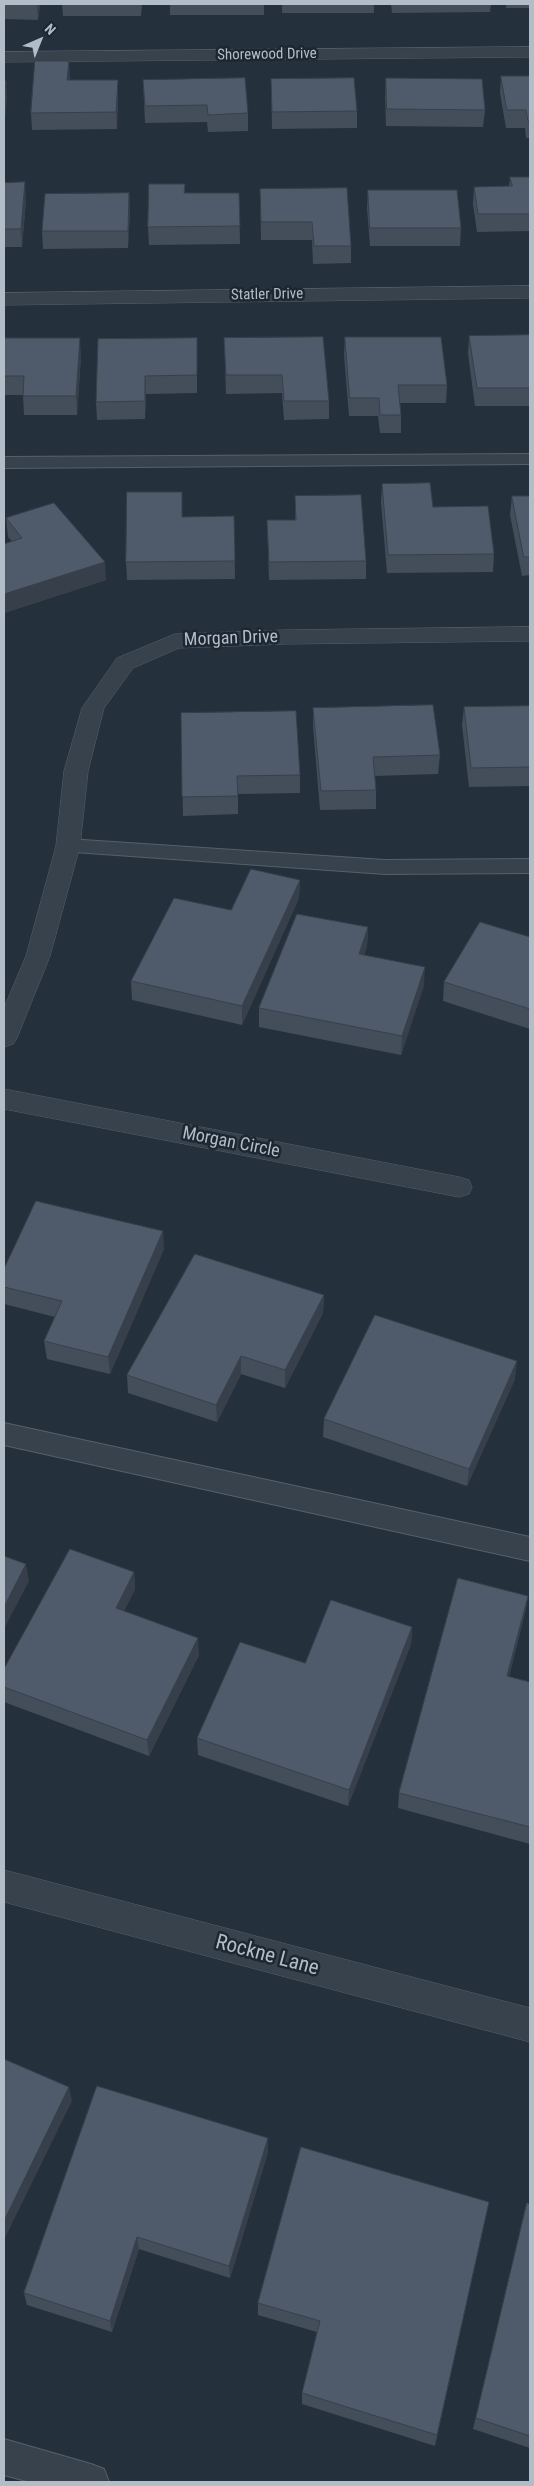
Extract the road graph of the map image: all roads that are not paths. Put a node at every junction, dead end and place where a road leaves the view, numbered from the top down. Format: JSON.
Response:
{"nodes":[{"id":1,"x":530,"y":52,"type":"edge"},
{"id":2,"x":4,"y":57,"type":"edge"},
{"id":3,"x":530,"y":292,"type":"edge"},
{"id":4,"x":4,"y":299,"type":"edge"},
{"id":5,"x":530,"y":459,"type":"edge"},
{"id":6,"x":4,"y":463,"type":"edge"},
{"id":7,"x":530,"y":634,"type":"edge"},
{"id":8,"x":68,"y":846,"type":"junction"},
{"id":9,"x":530,"y":866,"type":"edge"},
{"id":10,"x":4,"y":1038,"type":"edge"},
{"id":11,"x":4,"y":1099,"type":"edge"},
{"id":12,"x":459,"y":1187,"type":"dead end"},
{"id":13,"x":4,"y":1434,"type":"edge"},
{"id":14,"x":530,"y":1549,"type":"edge"},
{"id":15,"x":4,"y":1886,"type":"edge"},
{"id":16,"x":530,"y":2025,"type":"edge"},
{"id":17,"x":4,"y":2457,"type":"edge"},
{"id":18,"x":91,"y":2482,"type":"edge"}],
"edges":[{"from":1,"to":2,"type":"street","name":"Shorewood Drive"},
{"from":3,"to":4,"type":"street","name":"Statler Drive"},
{"from":5,"to":6,"type":"lane"},
{"from":7,"to":8,"type":"street","name":"Morgan Drive"},
{"from":8,"to":9,"type":"lane"},
{"from":8,"to":10,"type":"street","name":"Morgan Drive"},
{"from":11,"to":12,"type":"street","name":"Morgan Circle"},
{"from":13,"to":14,"type":"lane"},
{"from":15,"to":16,"type":"street","name":"Rockne Lane"},
{"from":17,"to":18,"type":"lane"}]}
